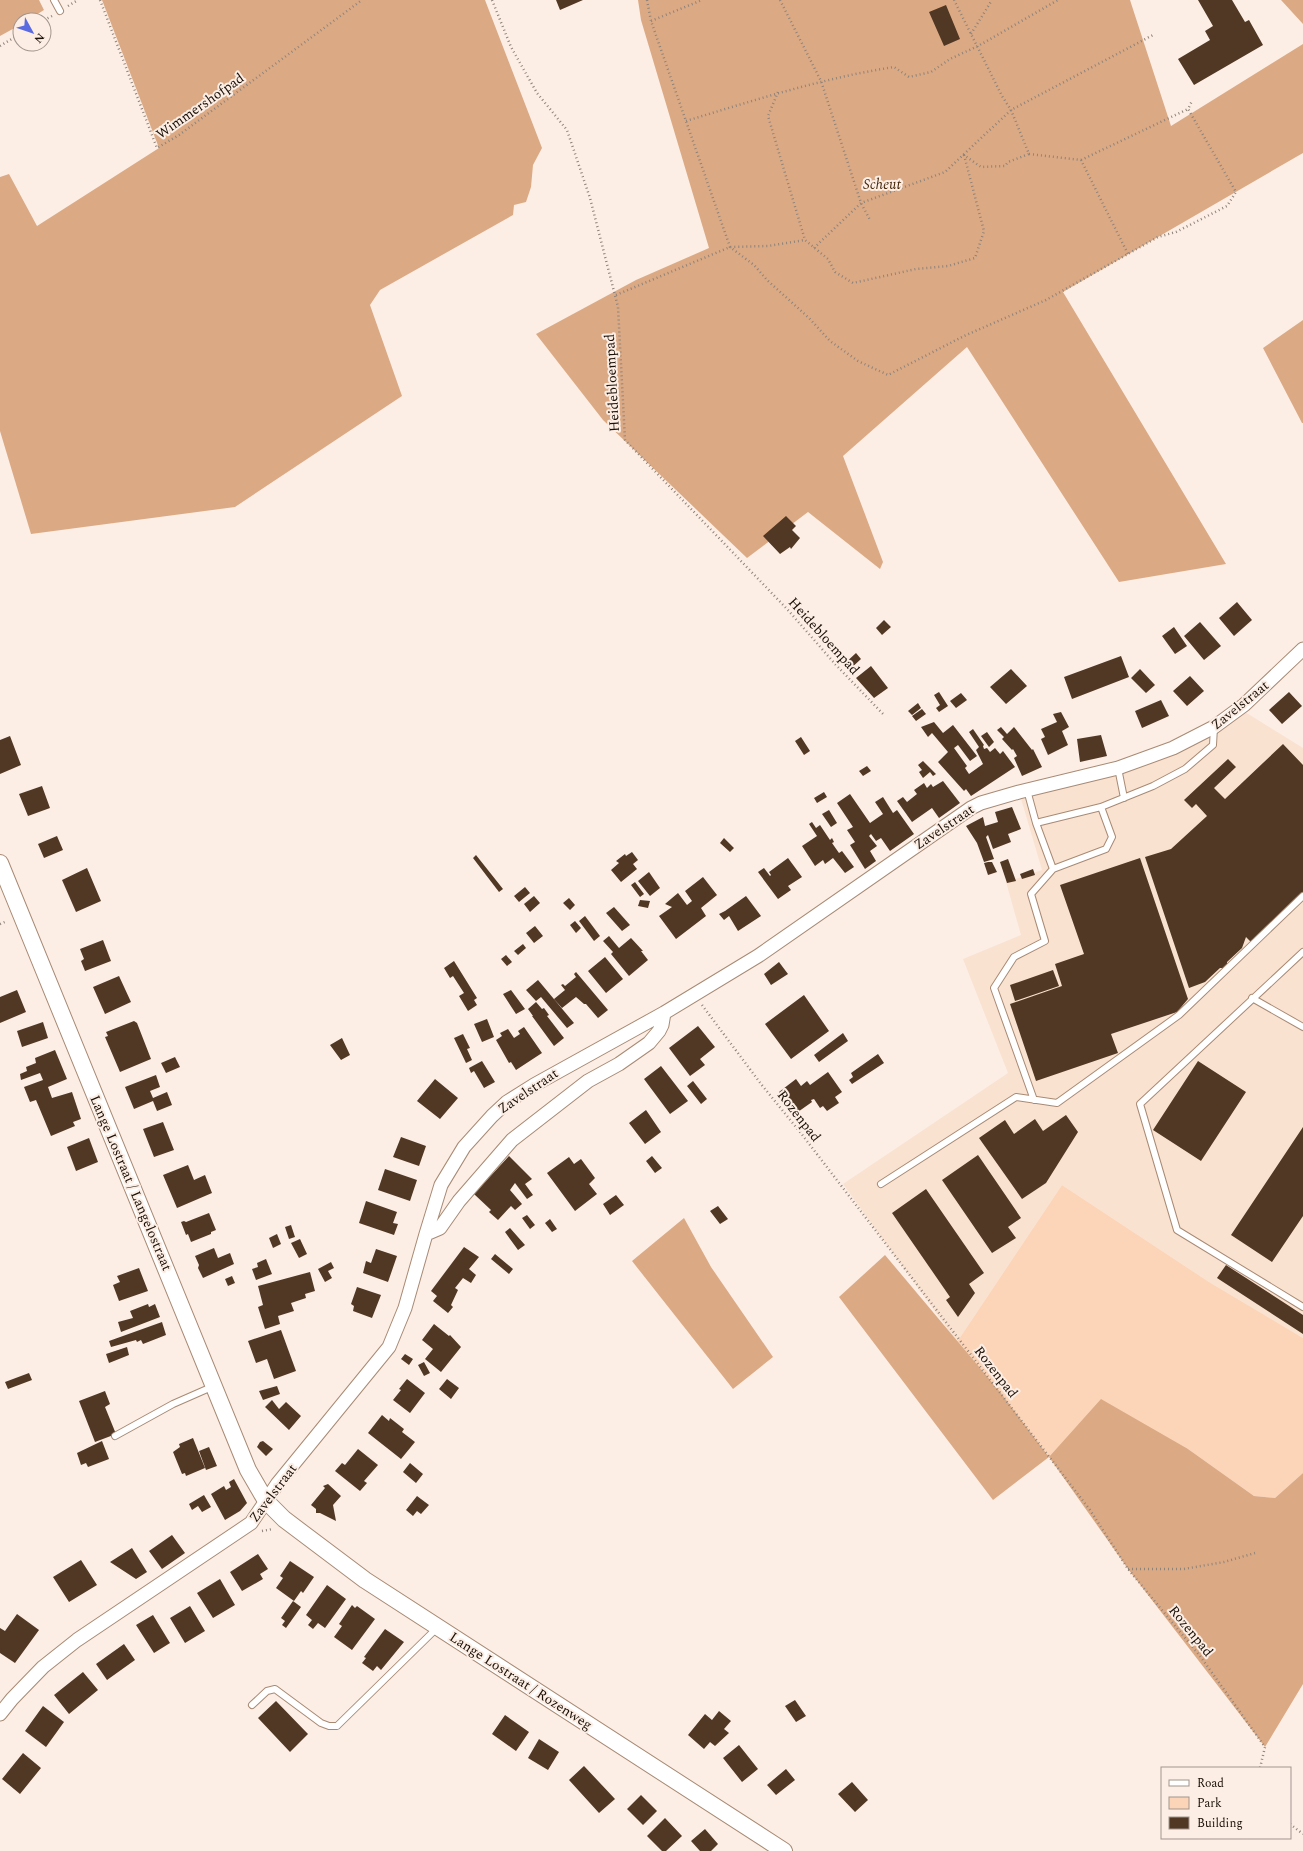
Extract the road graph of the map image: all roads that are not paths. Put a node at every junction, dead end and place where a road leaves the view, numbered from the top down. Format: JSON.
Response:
{"nodes":[{"id":1,"x":54,"y":0,"type":"edge"},
{"id":2,"x":60,"y":11,"type":"dead end"},
{"id":3,"x":1303,"y":649,"type":"edge"},
{"id":4,"x":1214,"y":727,"type":"junction"},
{"id":5,"x":1118,"y":768,"type":"junction"},
{"id":6,"x":1027,"y":790,"type":"junction"},
{"id":7,"x":1124,"y":798,"type":"junction"},
{"id":8,"x":1101,"y":807,"type":"junction"},
{"id":9,"x":1036,"y":823,"type":"junction"},
{"id":10,"x":0,"y":864,"type":"edge"},
{"id":11,"x":1053,"y":869,"type":"junction"},
{"id":12,"x":1303,"y":896,"type":"edge"},
{"id":13,"x":1303,"y":952,"type":"edge"},
{"id":14,"x":1252,"y":998,"type":"junction"},
{"id":15,"x":664,"y":1013,"type":"junction"},
{"id":16,"x":1303,"y":1027,"type":"edge"},
{"id":17,"x":1034,"y":1100,"type":"junction"},
{"id":18,"x":881,"y":1184,"type":"dead end"},
{"id":19,"x":426,"y":1234,"type":"junction"},
{"id":20,"x":1303,"y":1307,"type":"edge"},
{"id":21,"x":214,"y":1386,"type":"junction"},
{"id":22,"x":115,"y":1436,"type":"dead end"},
{"id":23,"x":266,"y":1501,"type":"junction"},
{"id":24,"x":438,"y":1627,"type":"junction"},
{"id":25,"x":252,"y":1705,"type":"dead end"},
{"id":26,"x":0,"y":1714,"type":"edge"},
{"id":27,"x":784,"y":1851,"type":"edge"}],
"edges":[{"from":1,"to":2,"type":"lane"},
{"from":3,"to":4,"type":"street","name":"Zavelstraat"},
{"from":4,"to":5,"type":"street","name":"Zavelstraat"},
{"from":4,"to":7,"type":"lane"},
{"from":5,"to":6,"type":"street","name":"Zavelstraat"},
{"from":5,"to":7,"type":"lane"},
{"from":6,"to":9,"type":"lane"},
{"from":6,"to":15,"type":"street","name":"Zavelstraat"},
{"from":7,"to":8,"type":"lane"},
{"from":8,"to":9,"type":"lane"},
{"from":8,"to":11,"type":"lane"},
{"from":9,"to":11,"type":"lane"},
{"from":10,"to":21,"type":"street","name":"Lange Lostraat / Langelostraat"},
{"from":11,"to":17,"type":"lane"},
{"from":12,"to":17,"type":"lane"},
{"from":13,"to":14,"type":"lane"},
{"from":14,"to":16,"type":"lane"},
{"from":14,"to":20,"type":"lane"},
{"from":15,"to":19,"type":"street","name":"Zavelstraat"},
{"from":15,"to":19,"type":"street","name":"Zavelstraat"},
{"from":17,"to":18,"type":"lane"},
{"from":19,"to":23,"type":"street","name":"Zavelstraat"},
{"from":21,"to":22,"type":"lane"},
{"from":21,"to":23,"type":"street","name":"Lange Lostraat / Langelostraat"},
{"from":23,"to":24,"type":"street","name":"Lange Lostraat / Rozenweg"},
{"from":23,"to":26,"type":"street","name":"Zavelstraat"},
{"from":24,"to":25,"type":"lane"},
{"from":24,"to":27,"type":"street","name":"Lange Lostraat / Rozenweg"}]}
